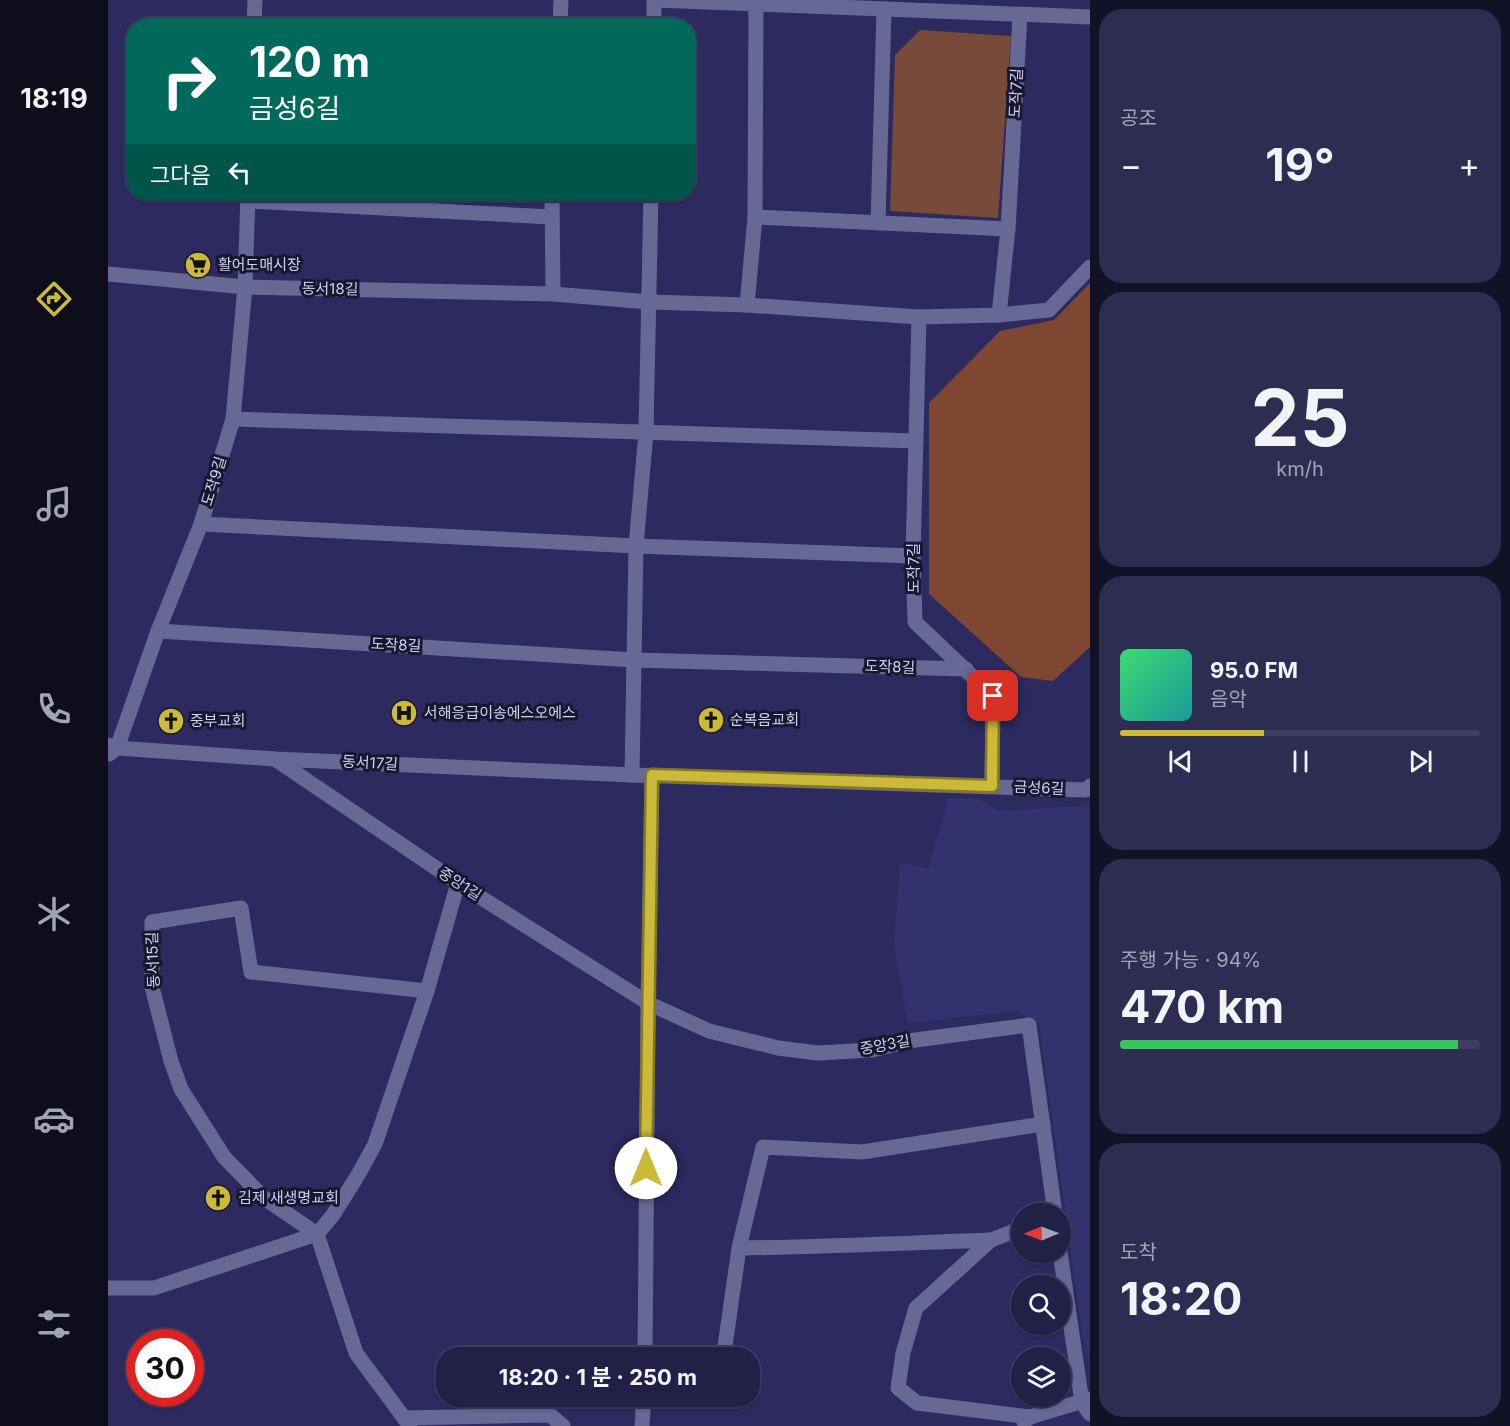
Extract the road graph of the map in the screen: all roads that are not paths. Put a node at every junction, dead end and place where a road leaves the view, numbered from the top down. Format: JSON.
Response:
{"nodes":[{"id":1,"x":255,"y":0,"type":"edge"},
{"id":2,"x":561,"y":0,"type":"edge"},
{"id":3,"x":655,"y":0,"type":"edge"},
{"id":4,"x":756,"y":4,"type":"junction"},
{"id":5,"x":884,"y":10,"type":"junction"},
{"id":6,"x":1020,"y":15,"type":"junction"},
{"id":7,"x":1090,"y":17,"type":"edge"},
{"id":8,"x":254,"y":18,"type":"edge"},
{"id":9,"x":560,"y":18,"type":"edge"},
{"id":10,"x":654,"y":18,"type":"edge"},
{"id":11,"x":248,"y":201,"type":"edge"},
{"id":12,"x":309,"y":201,"type":"edge"},
{"id":13,"x":552,"y":201,"type":"edge"},
{"id":14,"x":651,"y":201,"type":"edge"},
{"id":15,"x":551,"y":217,"type":"junction"},
{"id":16,"x":755,"y":217,"type":"junction"},
{"id":17,"x":878,"y":223,"type":"junction"},
{"id":18,"x":1008,"y":229,"type":"junction"},
{"id":19,"x":1090,"y":267,"type":"edge"},
{"id":20,"x":108,"y":274,"type":"edge"},
{"id":21,"x":245,"y":287,"type":"junction"},
{"id":22,"x":553,"y":294,"type":"junction"},
{"id":23,"x":649,"y":302,"type":"junction"},
{"id":24,"x":747,"y":305,"type":"junction"},
{"id":25,"x":999,"y":315,"type":"junction"},
{"id":26,"x":919,"y":317,"type":"junction"},
{"id":27,"x":233,"y":419,"type":"junction"},
{"id":28,"x":646,"y":432,"type":"junction"},
{"id":29,"x":915,"y":441,"type":"junction"},
{"id":30,"x":201,"y":524,"type":"junction"},
{"id":31,"x":636,"y":546,"type":"junction"},
{"id":32,"x":913,"y":556,"type":"junction"},
{"id":33,"x":158,"y":631,"type":"junction"},
{"id":34,"x":634,"y":660,"type":"junction"},
{"id":35,"x":966,"y":669,"type":"junction"},
{"id":36,"x":111,"y":749,"type":"edge"},
{"id":37,"x":275,"y":759,"type":"junction"},
{"id":38,"x":632,"y":775,"type":"junction"},
{"id":39,"x":652,"y":775,"type":"junction"},
{"id":40,"x":992,"y":786,"type":"junction"},
{"id":41,"x":1089,"y":789,"type":"edge"},
{"id":42,"x":458,"y":884,"type":"junction"},
{"id":43,"x":427,"y":991,"type":"junction"},
{"id":44,"x":648,"y":1003,"type":"junction"},
{"id":45,"x":1043,"y":1124,"type":"junction"},
{"id":46,"x":1054,"y":1203,"type":"edge"},
{"id":47,"x":1011,"y":1232,"type":"edge"},
{"id":48,"x":317,"y":1234,"type":"junction"},
{"id":49,"x":991,"y":1240,"type":"junction"},
{"id":50,"x":739,"y":1248,"type":"junction"},
{"id":51,"x":1062,"y":1263,"type":"edge"},
{"id":52,"x":108,"y":1288,"type":"edge"},
{"id":53,"x":645,"y":1347,"type":"edge"},
{"id":54,"x":725,"y":1347,"type":"edge"},
{"id":55,"x":1087,"y":1405,"type":"edge"},
{"id":56,"x":643,"y":1407,"type":"edge"},
{"id":57,"x":1025,"y":1421,"type":"edge"},
{"id":58,"x":407,"y":1422,"type":"edge"},
{"id":59,"x":563,"y":1426,"type":"edge"},
{"id":60,"x":642,"y":1426,"type":"edge"}],
"edges":[{"from":1,"to":8,"type":"street"},
{"from":2,"to":9,"type":"street"},
{"from":3,"to":4,"type":"street"},
{"from":3,"to":10,"type":"street"},
{"from":4,"to":5,"type":"street"},
{"from":4,"to":16,"type":"street"},
{"from":5,"to":6,"type":"street"},
{"from":5,"to":17,"type":"street"},
{"from":6,"to":7,"type":"street"},
{"from":6,"to":18,"type":"street","name":"도작7길"},
{"from":11,"to":21,"type":"street","name":"도작9길"},
{"from":12,"to":15,"type":"street","name":"도작9길"},
{"from":13,"to":15,"type":"street"},
{"from":14,"to":23,"type":"street"},
{"from":15,"to":22,"type":"street"},
{"from":16,"to":17,"type":"street"},
{"from":16,"to":24,"type":"street"},
{"from":17,"to":18,"type":"street"},
{"from":18,"to":25,"type":"street","name":"도작7길"},
{"from":19,"to":25,"type":"street"},
{"from":20,"to":21,"type":"street","name":"동서18길"},
{"from":21,"to":22,"type":"street","name":"동서18길"},
{"from":21,"to":27,"type":"street","name":"도작9길"},
{"from":22,"to":23,"type":"street","name":"동서18길"},
{"from":23,"to":24,"type":"street"},
{"from":23,"to":28,"type":"street"},
{"from":24,"to":26,"type":"street"},
{"from":25,"to":26,"type":"street"},
{"from":26,"to":29,"type":"street","name":"도작7길"},
{"from":27,"to":28,"type":"street"},
{"from":27,"to":30,"type":"street","name":"도작9길"},
{"from":28,"to":29,"type":"street"},
{"from":28,"to":31,"type":"street"},
{"from":29,"to":32,"type":"street","name":"도작7길"},
{"from":30,"to":31,"type":"street"},
{"from":30,"to":33,"type":"street","name":"도작9길"},
{"from":31,"to":32,"type":"street"},
{"from":31,"to":34,"type":"street"},
{"from":32,"to":35,"type":"street","name":"도작7길"},
{"from":33,"to":34,"type":"street","name":"도작8길"},
{"from":33,"to":36,"type":"street","name":"도작9길"},
{"from":34,"to":35,"type":"street","name":"도작8길"},
{"from":34,"to":38,"type":"street"},
{"from":35,"to":40,"type":"street","name":"도작7길"},
{"from":36,"to":37,"type":"street","name":"동서17길"},
{"from":37,"to":38,"type":"street","name":"동서17길"},
{"from":37,"to":42,"type":"street","name":"중앙1길"},
{"from":38,"to":39,"type":"street","name":"금성6길"},
{"from":39,"to":40,"type":"street","name":"금성6길"},
{"from":39,"to":44,"type":"street"},
{"from":40,"to":41,"type":"street","name":"금성6길"},
{"from":42,"to":43,"type":"street"},
{"from":42,"to":44,"type":"street","name":"중앙1길"},
{"from":43,"to":48,"type":"street"},
{"from":43,"to":48,"type":"street","name":"동서15길"},
{"from":44,"to":45,"type":"street","name":"중앙3길"},
{"from":44,"to":53,"type":"street"},
{"from":45,"to":46,"type":"street","name":"중앙3길"},
{"from":45,"to":50,"type":"street"},
{"from":47,"to":49,"type":"street"},
{"from":48,"to":52,"type":"street"},
{"from":48,"to":58,"type":"street"},
{"from":49,"to":50,"type":"street"},
{"from":49,"to":57,"type":"street"},
{"from":50,"to":54,"type":"street"},
{"from":51,"to":55,"type":"street"},
{"from":55,"to":57,"type":"street"},
{"from":56,"to":60,"type":"street"},
{"from":58,"to":59,"type":"street"}]}
